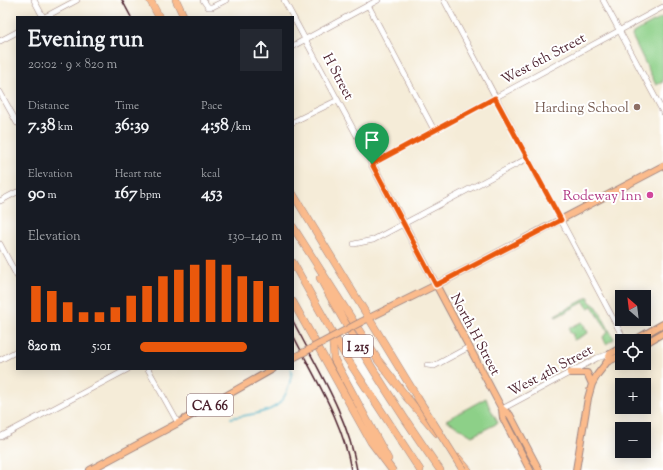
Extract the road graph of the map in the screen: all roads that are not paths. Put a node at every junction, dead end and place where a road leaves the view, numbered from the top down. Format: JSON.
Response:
{"nodes":[{"id":1,"x":34,"y":0,"type":"edge"},
{"id":2,"x":77,"y":0,"type":"edge"},
{"id":3,"x":149,"y":0,"type":"edge"},
{"id":4,"x":204,"y":0,"type":"edge"},
{"id":5,"x":226,"y":0,"type":"edge"},
{"id":6,"x":284,"y":0,"type":"edge"},
{"id":7,"x":378,"y":0,"type":"edge"},
{"id":8,"x":444,"y":0,"type":"edge"},
{"id":9,"x":603,"y":0,"type":"edge"},
{"id":10,"x":177,"y":3,"type":"edge"},
{"id":11,"x":368,"y":5,"type":"junction"},
{"id":12,"x":663,"y":7,"type":"edge"},
{"id":13,"x":43,"y":16,"type":"edge"},
{"id":14,"x":46,"y":16,"type":"edge"},
{"id":15,"x":153,"y":16,"type":"edge"},
{"id":16,"x":158,"y":16,"type":"edge"},
{"id":17,"x":184,"y":16,"type":"edge"},
{"id":18,"x":187,"y":16,"type":"edge"},
{"id":19,"x":293,"y":16,"type":"edge"},
{"id":20,"x":294,"y":19,"type":"edge"},
{"id":21,"x":620,"y":31,"type":"junction"},
{"id":22,"x":16,"y":33,"type":"edge"},
{"id":23,"x":305,"y":39,"type":"junction"},
{"id":24,"x":0,"y":41,"type":"edge"},
{"id":25,"x":294,"y":45,"type":"edge"},
{"id":26,"x":0,"y":92,"type":"edge"},
{"id":27,"x":495,"y":98,"type":"junction"},
{"id":28,"x":338,"y":100,"type":"junction"},
{"id":29,"x":663,"y":112,"type":"edge"},
{"id":30,"x":16,"y":121,"type":"edge"},
{"id":31,"x":294,"y":122,"type":"edge"},
{"id":32,"x":434,"y":130,"type":"junction"},
{"id":33,"x":528,"y":158,"type":"junction"},
{"id":34,"x":372,"y":164,"type":"junction"},
{"id":35,"x":663,"y":166,"type":"edge"},
{"id":36,"x":16,"y":193,"type":"edge"},
{"id":37,"x":294,"y":196,"type":"edge"},
{"id":38,"x":0,"y":201,"type":"edge"},
{"id":39,"x":561,"y":220,"type":"junction"},
{"id":40,"x":404,"y":224,"type":"junction"},
{"id":41,"x":294,"y":229,"type":"edge"},
{"id":42,"x":294,"y":229,"type":"edge"},
{"id":43,"x":0,"y":244,"type":"edge"},
{"id":44,"x":354,"y":244,"type":"dead end"},
{"id":45,"x":294,"y":265,"type":"edge"},
{"id":46,"x":16,"y":274,"type":"edge"},
{"id":47,"x":436,"y":285,"type":"junction"},
{"id":48,"x":294,"y":304,"type":"edge"},
{"id":49,"x":365,"y":319,"type":"junction"},
{"id":50,"x":663,"y":324,"type":"edge"},
{"id":51,"x":332,"y":333,"type":"junction"},
{"id":52,"x":663,"y":333,"type":"edge"},
{"id":53,"x":621,"y":334,"type":"edge"},
{"id":54,"x":645,"y":334,"type":"edge"},
{"id":55,"x":651,"y":340,"type":"edge"},
{"id":56,"x":317,"y":345,"type":"junction"},
{"id":57,"x":469,"y":347,"type":"junction"},
{"id":58,"x":615,"y":351,"type":"edge"},
{"id":59,"x":16,"y":352,"type":"edge"},
{"id":60,"x":610,"y":354,"type":"junction"},
{"id":61,"x":294,"y":357,"type":"edge"},
{"id":62,"x":615,"y":358,"type":"edge"},
{"id":63,"x":0,"y":360,"type":"edge"},
{"id":64,"x":607,"y":362,"type":"junction"},
{"id":65,"x":427,"y":365,"type":"dead end"},
{"id":66,"x":126,"y":370,"type":"edge"},
{"id":67,"x":149,"y":370,"type":"edge"},
{"id":68,"x":271,"y":370,"type":"edge"},
{"id":69,"x":570,"y":373,"type":"junction"},
{"id":70,"x":592,"y":384,"type":"junction"},
{"id":71,"x":502,"y":409,"type":"junction"},
{"id":72,"x":178,"y":423,"type":"junction"},
{"id":73,"x":0,"y":437,"type":"edge"},
{"id":74,"x":90,"y":470,"type":"edge"},
{"id":75,"x":393,"y":470,"type":"edge"},
{"id":76,"x":420,"y":470,"type":"edge"},
{"id":77,"x":440,"y":470,"type":"edge"},
{"id":78,"x":464,"y":470,"type":"edge"},
{"id":79,"x":468,"y":470,"type":"edge"},
{"id":80,"x":530,"y":470,"type":"edge"},
{"id":81,"x":539,"y":470,"type":"edge"},
{"id":82,"x":576,"y":470,"type":"edge"}],
"edges":[{"from":1,"to":13,"type":"street"},
{"from":2,"to":14,"type":"street"},
{"from":3,"to":15,"type":"highway"},
{"from":3,"to":16,"type":"highway"},
{"from":4,"to":5,"type":"street"},
{"from":6,"to":19,"type":"street","name":"H Street"},
{"from":7,"to":11,"type":"street"},
{"from":8,"to":27,"type":"street"},
{"from":9,"to":21,"type":"street"},
{"from":10,"to":17,"type":"highway"},
{"from":10,"to":18,"type":"highway"},
{"from":11,"to":23,"type":"street"},
{"from":11,"to":32,"type":"street"},
{"from":12,"to":21,"type":"street","name":"West 6th Street"},
{"from":20,"to":23,"type":"street","name":"H Street"},
{"from":21,"to":27,"type":"street","name":"West 6th Street"},
{"from":21,"to":29,"type":"street"},
{"from":22,"to":24,"type":"street"},
{"from":23,"to":25,"type":"street"},
{"from":23,"to":28,"type":"street","name":"H Street"},
{"from":26,"to":30,"type":"street"},
{"from":27,"to":32,"type":"street","name":"West 6th Street"},
{"from":27,"to":33,"type":"street"},
{"from":28,"to":31,"type":"street"},
{"from":28,"to":34,"type":"street","name":"H Street"},
{"from":32,"to":34,"type":"street","name":"West 6th Street"},
{"from":33,"to":39,"type":"street"},
{"from":33,"to":40,"type":"street"},
{"from":34,"to":40,"type":"main road","name":"North H Street"},
{"from":35,"to":39,"type":"main road"},
{"from":36,"to":38,"type":"street"},
{"from":37,"to":49,"type":"highway"},
{"from":39,"to":47,"type":"main road"},
{"from":39,"to":53,"type":"street"},
{"from":40,"to":44,"type":"street"},
{"from":40,"to":47,"type":"main road","name":"North H Street"},
{"from":41,"to":77,"type":"highway","number":"I 215"},
{"from":42,"to":79,"type":"highway"},
{"from":43,"to":46,"type":"street"},
{"from":45,"to":51,"type":"highway","number":"I 215"},
{"from":47,"to":49,"type":"main road"},
{"from":47,"to":57,"type":"main road","name":"North H Street"},
{"from":48,"to":56,"type":"highway"},
{"from":49,"to":56,"type":"main road","bridge":true},
{"from":49,"to":78,"type":"highway","bridge":true},
{"from":50,"to":54,"type":"main road"},
{"from":51,"to":75,"type":"highway"},
{"from":51,"to":76,"type":"highway","number":"I 215"},
{"from":52,"to":55,"type":"main road"},
{"from":56,"to":61,"type":"main road","bridge":true},
{"from":56,"to":75,"type":"highway"},
{"from":57,"to":65,"type":"street"},
{"from":57,"to":71,"type":"main road","name":"North H Street"},
{"from":58,"to":60,"type":"main road"},
{"from":59,"to":63,"type":"street"},
{"from":60,"to":64,"type":"main road"},
{"from":60,"to":69,"type":"street","name":"West 4th Street"},
{"from":62,"to":64,"type":"main road"},
{"from":64,"to":70,"type":"main road"},
{"from":66,"to":73,"type":"street"},
{"from":67,"to":72,"type":"street"},
{"from":68,"to":72,"type":"main road","number":"CA 66"},
{"from":69,"to":70,"type":"main road"},
{"from":69,"to":71,"type":"street","name":"West 4th Street"},
{"from":70,"to":82,"type":"main road"},
{"from":71,"to":80,"type":"main road","name":"North H Street"},
{"from":71,"to":81,"type":"main road","name":"North H Street"},
{"from":72,"to":74,"type":"main road","number":"CA 66"}]}
